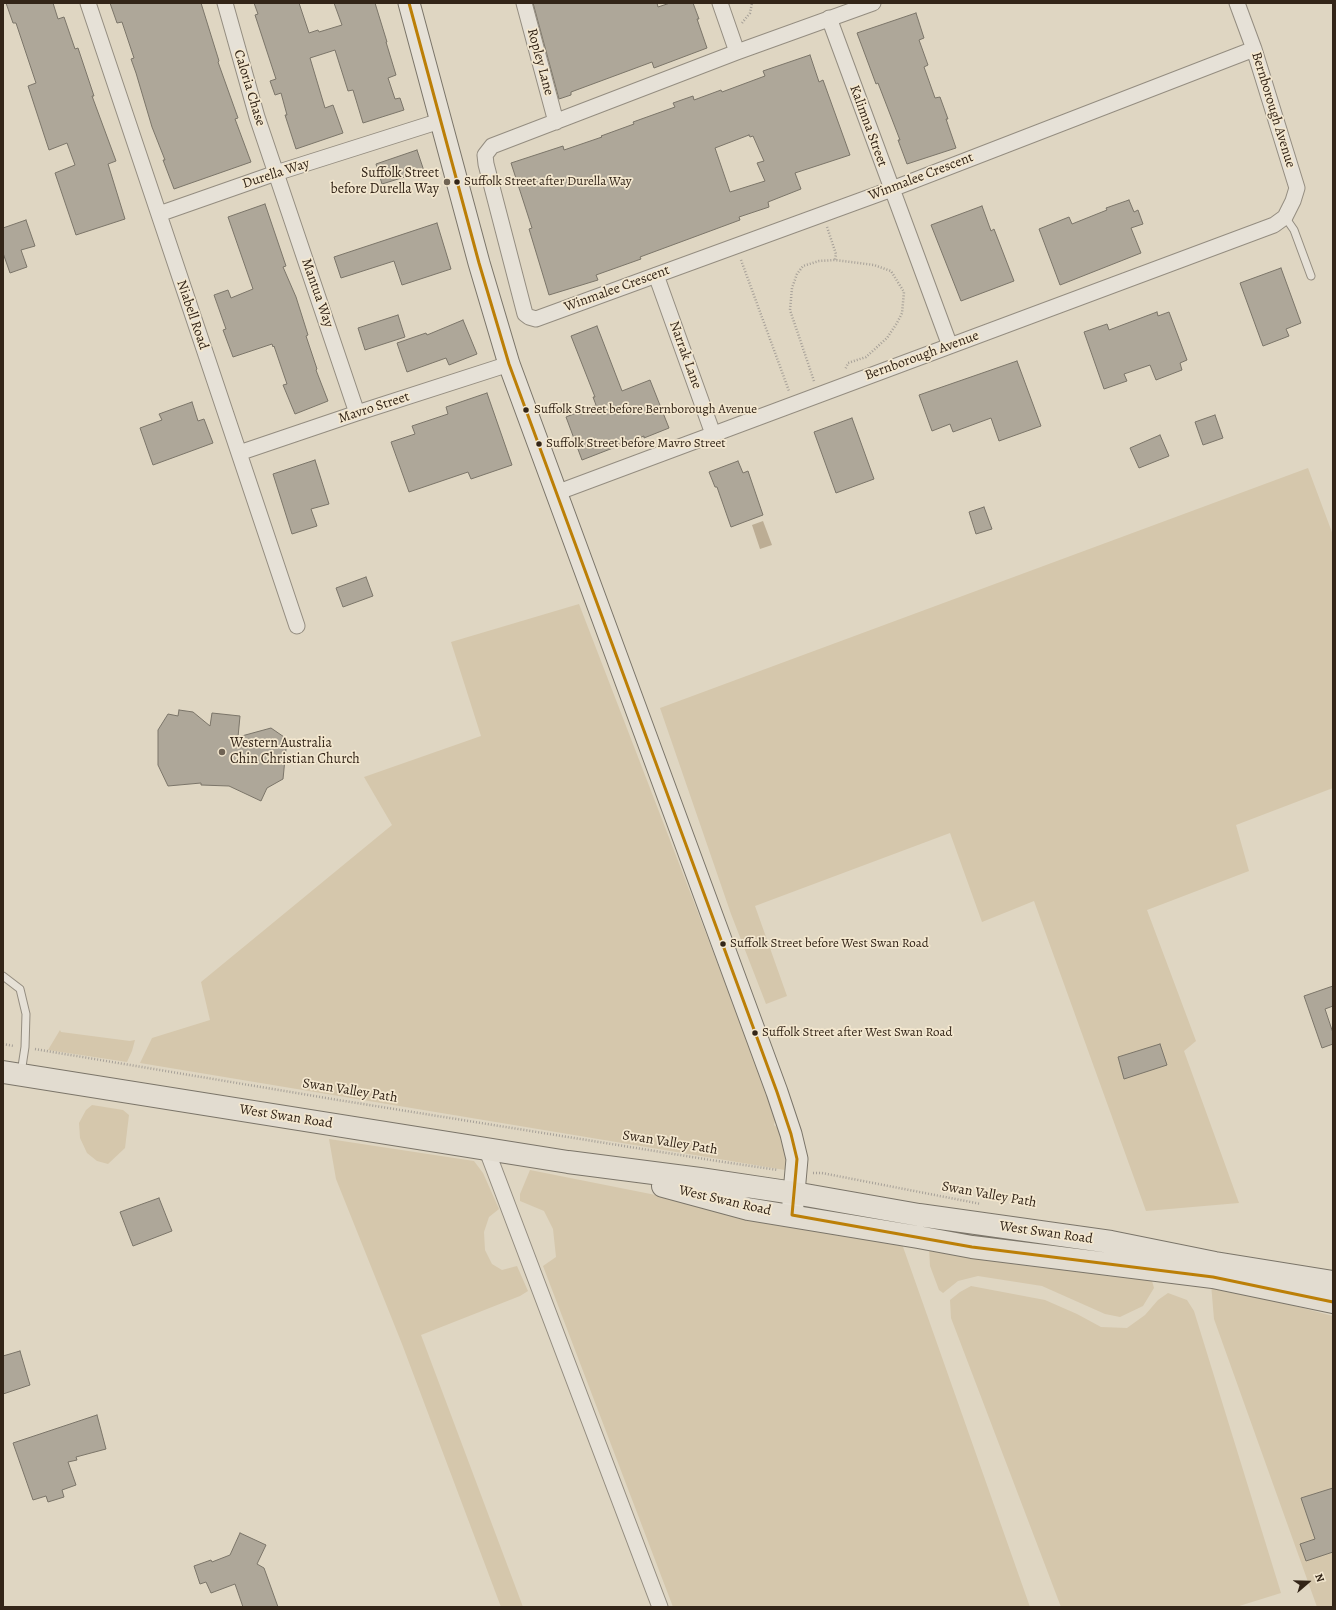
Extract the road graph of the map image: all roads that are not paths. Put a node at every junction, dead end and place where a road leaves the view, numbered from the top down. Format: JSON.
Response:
{"nodes":[{"id":1,"x":88,"y":3,"type":"edge"},
{"id":2,"x":225,"y":3,"type":"edge"},
{"id":3,"x":409,"y":3,"type":"edge"},
{"id":4,"x":524,"y":3,"type":"edge"},
{"id":5,"x":720,"y":3,"type":"edge"},
{"id":6,"x":870,"y":3,"type":"edge"},
{"id":7,"x":1237,"y":3,"type":"edge"},
{"id":8,"x":829,"y":18,"type":"junction"},
{"id":9,"x":1254,"y":49,"type":"junction"},
{"id":10,"x":737,"y":52,"type":"junction"},
{"id":11,"x":440,"y":121,"type":"junction"},
{"id":12,"x":556,"y":122,"type":"junction"},
{"id":13,"x":276,"y":173,"type":"junction"},
{"id":14,"x":892,"y":189,"type":"junction"},
{"id":15,"x":158,"y":214,"type":"junction"},
{"id":16,"x":1285,"y":216,"type":"junction"},
{"id":17,"x":656,"y":275,"type":"junction"},
{"id":18,"x":1311,"y":276,"type":"dead end"},
{"id":19,"x":950,"y":346,"type":"junction"},
{"id":20,"x":509,"y":364,"type":"junction"},
{"id":21,"x":357,"y":413,"type":"junction"},
{"id":22,"x":713,"y":434,"type":"junction"},
{"id":23,"x":239,"y":453,"type":"junction"},
{"id":24,"x":556,"y":493,"type":"junction"},
{"id":25,"x":297,"y":626,"type":"dead end"},
{"id":26,"x":3,"y":976,"type":"edge"},
{"id":27,"x":12,"y":1074,"type":"edge"},
{"id":28,"x":486,"y":1148,"type":"junction"},
{"id":29,"x":568,"y":1162,"type":"junction"},
{"id":30,"x":795,"y":1183,"type":"junction"},
{"id":31,"x":792,"y":1215,"type":"junction"},
{"id":32,"x":1333,"y":1282,"type":"edge"},
{"id":33,"x":1333,"y":1302,"type":"edge"},
{"id":34,"x":660,"y":1607,"type":"edge"}],
"edges":[{"from":1,"to":15,"type":"street","name":"Niabell Road"},
{"from":2,"to":13,"type":"street","name":"Caloria Chase"},
{"from":3,"to":11,"type":"street"},
{"from":4,"to":12,"type":"street","name":"Ropley Lane"},
{"from":5,"to":10,"type":"street"},
{"from":6,"to":8,"type":"street","name":"Winmalee Crescent"},
{"from":7,"to":9,"type":"street","name":"Bernborough Avenue"},
{"from":8,"to":10,"type":"street","name":"Winmalee Crescent"},
{"from":8,"to":14,"type":"street","name":"Kalimna Street"},
{"from":9,"to":14,"type":"street","name":"Winmalee Crescent"},
{"from":9,"to":16,"type":"street","name":"Bernborough Avenue"},
{"from":10,"to":12,"type":"street","name":"Winmalee Crescent"},
{"from":11,"to":13,"type":"street","name":"Durella Way"},
{"from":11,"to":20,"type":"street"},
{"from":12,"to":17,"type":"street","name":"Winmalee Crescent"},
{"from":13,"to":15,"type":"street","name":"Durella Way"},
{"from":13,"to":21,"type":"street","name":"Mantua Way"},
{"from":14,"to":17,"type":"street","name":"Winmalee Crescent"},
{"from":14,"to":19,"type":"street","name":"Kalimna Street"},
{"from":15,"to":23,"type":"street","name":"Niabell Road"},
{"from":16,"to":18,"type":"lane"},
{"from":16,"to":19,"type":"street","name":"Bernborough Avenue"},
{"from":17,"to":22,"type":"street","name":"Narrak Lane"},
{"from":19,"to":22,"type":"street","name":"Bernborough Avenue"},
{"from":20,"to":21,"type":"street","name":"Mavro Street"},
{"from":20,"to":24,"type":"street"},
{"from":21,"to":23,"type":"street","name":"Mavro Street"},
{"from":22,"to":24,"type":"street","name":"Bernborough Avenue"},
{"from":23,"to":25,"type":"street","name":"Niabell Road"},
{"from":24,"to":30,"type":"street"},
{"from":26,"to":27,"type":"lane"},
{"from":27,"to":28,"type":"main road","name":"West Swan Road"},
{"from":28,"to":29,"type":"main road","name":"West Swan Road"},
{"from":28,"to":34,"type":"street"},
{"from":29,"to":30,"type":"main road","name":"West Swan Road"},
{"from":29,"to":31,"type":"main road","name":"West Swan Road"},
{"from":30,"to":31,"type":"street"},
{"from":30,"to":32,"type":"main road","name":"West Swan Road"},
{"from":31,"to":33,"type":"main road","name":"West Swan Road"}]}
